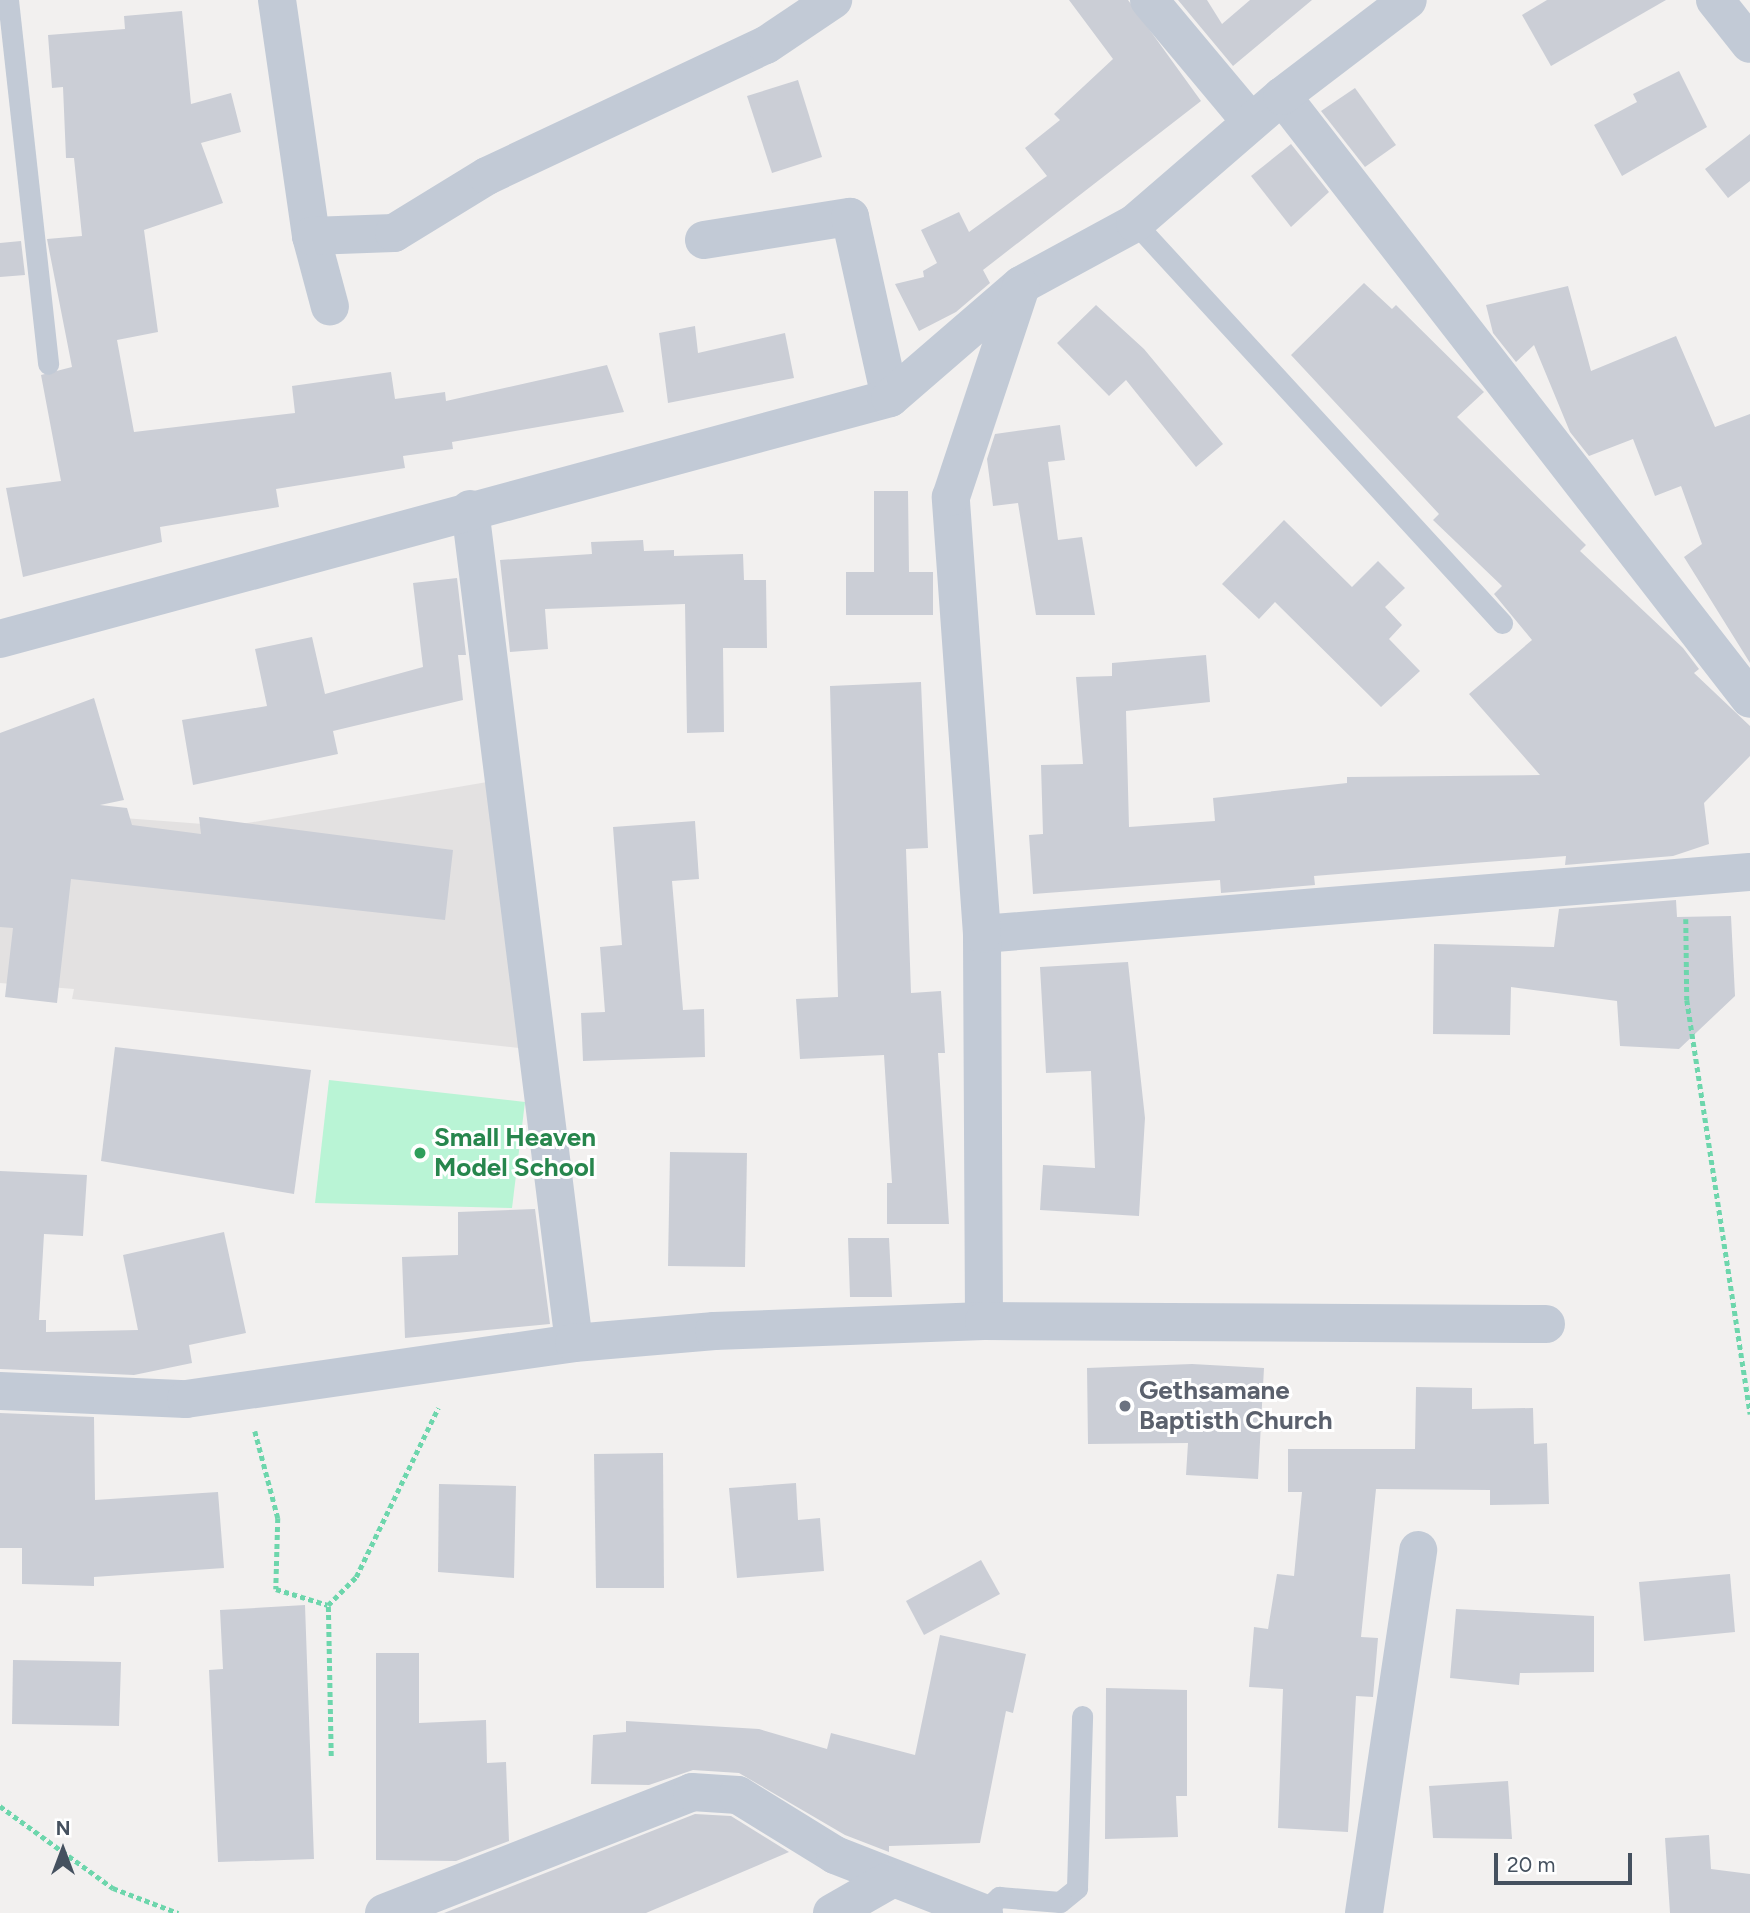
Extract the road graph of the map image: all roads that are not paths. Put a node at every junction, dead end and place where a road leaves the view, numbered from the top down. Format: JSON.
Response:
{"nodes":[{"id":1,"x":8,"y":0,"type":"edge"},
{"id":2,"x":277,"y":0,"type":"edge"},
{"id":3,"x":833,"y":0,"type":"edge"},
{"id":4,"x":1149,"y":0,"type":"edge"},
{"id":5,"x":1408,"y":0,"type":"edge"},
{"id":6,"x":1715,"y":0,"type":"edge"},
{"id":7,"x":1750,"y":44,"type":"edge"},
{"id":8,"x":1282,"y":96,"type":"junction"},
{"id":9,"x":1251,"y":122,"type":"junction"},
{"id":10,"x":1135,"y":223,"type":"junction"},
{"id":11,"x":311,"y":236,"type":"junction"},
{"id":12,"x":704,"y":240,"type":"dead end"},
{"id":13,"x":1021,"y":285,"type":"junction"},
{"id":14,"x":330,"y":307,"type":"dead end"},
{"id":15,"x":48,"y":364,"type":"dead end"},
{"id":16,"x":890,"y":398,"type":"junction"},
{"id":17,"x":470,"y":509,"type":"junction"},
{"id":18,"x":1502,"y":623,"type":"dead end"},
{"id":19,"x":0,"y":639,"type":"edge"},
{"id":20,"x":1750,"y":699,"type":"edge"},
{"id":21,"x":1750,"y":872,"type":"edge"},
{"id":22,"x":982,"y":934,"type":"junction"},
{"id":23,"x":984,"y":1321,"type":"junction"},
{"id":24,"x":1546,"y":1324,"type":"dead end"},
{"id":25,"x":574,"y":1343,"type":"junction"},
{"id":26,"x":0,"y":1391,"type":"edge"},
{"id":27,"x":1418,"y":1550,"type":"dead end"},
{"id":28,"x":1082,"y":1716,"type":"dead end"},
{"id":29,"x":888,"y":1881,"type":"junction"},
{"id":30,"x":984,"y":1912,"type":"edge"},
{"id":31,"x":384,"y":1913,"type":"edge"},
{"id":32,"x":832,"y":1913,"type":"edge"},
{"id":33,"x":1364,"y":1913,"type":"edge"}],
"edges":[{"from":1,"to":15,"type":"lane"},
{"from":2,"to":11,"type":"street"},
{"from":3,"to":11,"type":"street"},
{"from":4,"to":9,"type":"street"},
{"from":5,"to":8,"type":"street"},
{"from":6,"to":7,"type":"street"},
{"from":8,"to":9,"type":"street"},
{"from":8,"to":20,"type":"street"},
{"from":9,"to":10,"type":"street"},
{"from":10,"to":13,"type":"street"},
{"from":10,"to":18,"type":"lane"},
{"from":11,"to":14,"type":"street"},
{"from":12,"to":16,"type":"street"},
{"from":13,"to":16,"type":"street"},
{"from":13,"to":22,"type":"street"},
{"from":16,"to":17,"type":"street"},
{"from":17,"to":19,"type":"street"},
{"from":17,"to":25,"type":"street"},
{"from":21,"to":22,"type":"street"},
{"from":22,"to":23,"type":"street"},
{"from":23,"to":24,"type":"street"},
{"from":23,"to":25,"type":"street"},
{"from":25,"to":26,"type":"street"},
{"from":27,"to":33,"type":"street"},
{"from":28,"to":30,"type":"lane"},
{"from":29,"to":30,"type":"street"},
{"from":29,"to":31,"type":"street"},
{"from":29,"to":32,"type":"street"}]}
